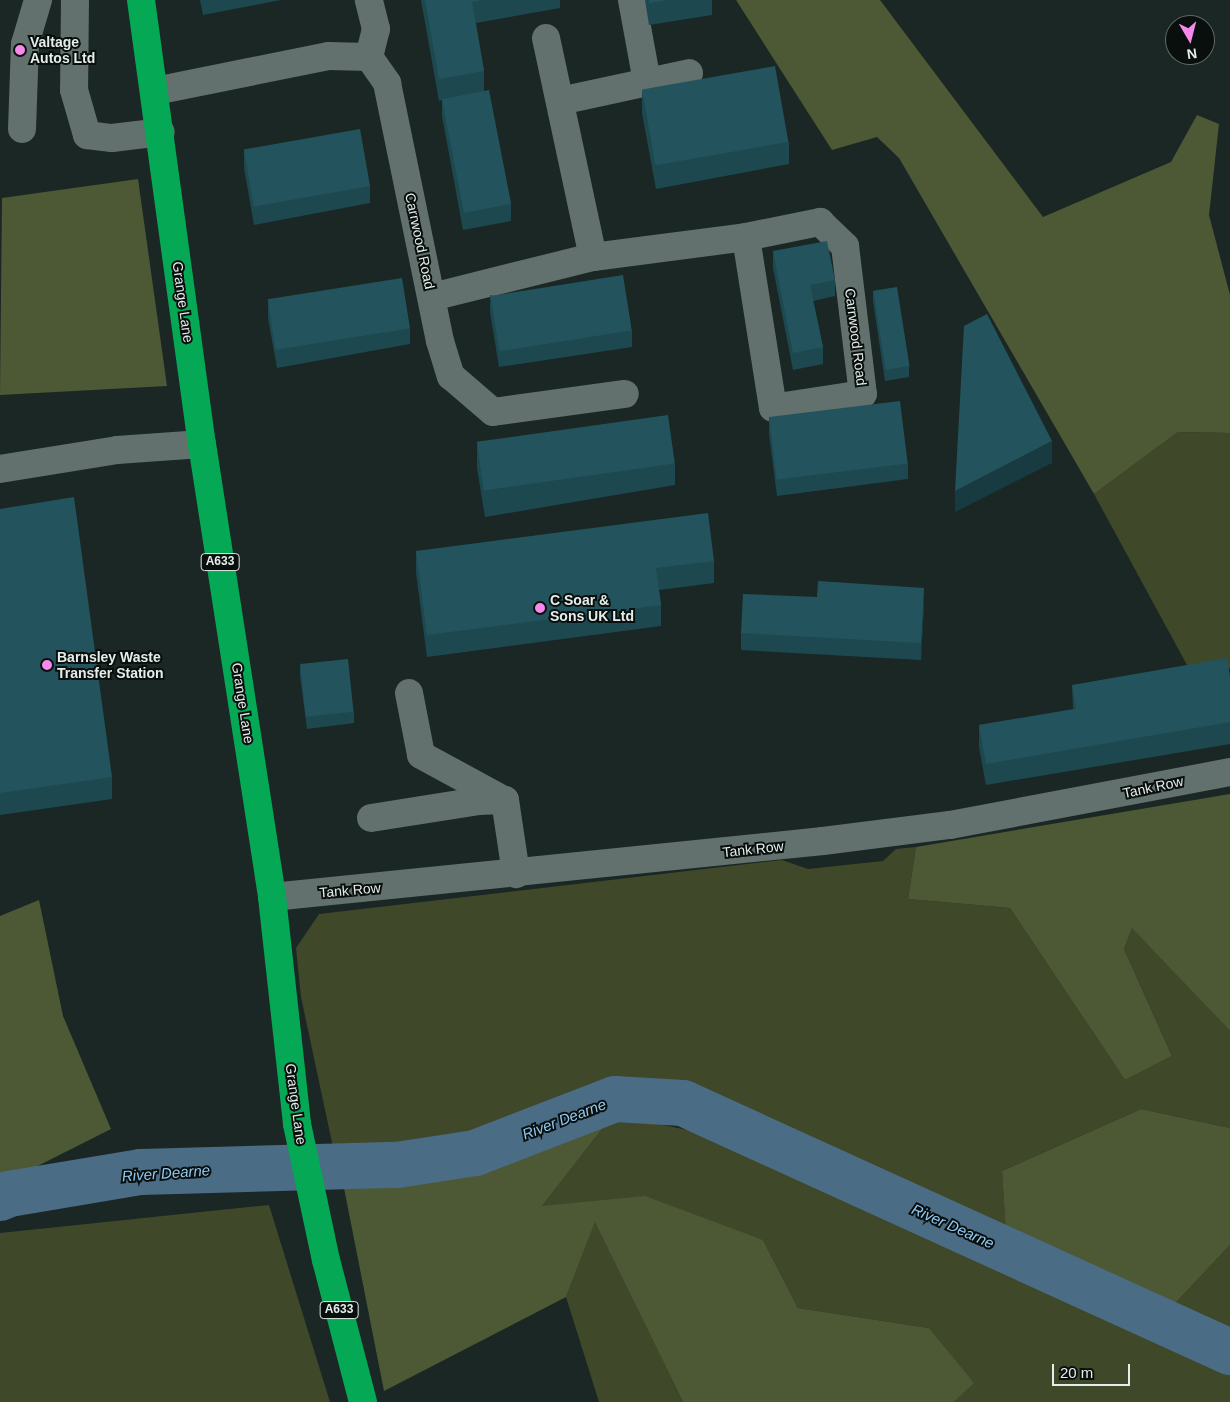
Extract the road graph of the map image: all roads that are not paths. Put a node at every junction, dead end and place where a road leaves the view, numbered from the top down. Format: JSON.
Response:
{"nodes":[{"id":1,"x":38,"y":0,"type":"edge"},
{"id":2,"x":75,"y":0,"type":"edge"},
{"id":3,"x":141,"y":0,"type":"edge"},
{"id":4,"x":370,"y":0,"type":"edge"},
{"id":5,"x":632,"y":0,"type":"edge"},
{"id":6,"x":546,"y":38,"type":"dead end"},
{"id":7,"x":369,"y":57,"type":"junction"},
{"id":8,"x":689,"y":73,"type":"dead end"},
{"id":9,"x":647,"y":82,"type":"junction"},
{"id":10,"x":155,"y":91,"type":"junction"},
{"id":11,"x":560,"y":101,"type":"junction"},
{"id":12,"x":22,"y":129,"type":"dead end"},
{"id":13,"x":161,"y":132,"type":"junction"},
{"id":14,"x":746,"y":237,"type":"junction"},
{"id":15,"x":592,"y":257,"type":"junction"},
{"id":16,"x":432,"y":297,"type":"junction"},
{"id":17,"x":625,"y":394,"type":"dead end"},
{"id":18,"x":202,"y":444,"type":"junction"},
{"id":19,"x":0,"y":469,"type":"edge"},
{"id":20,"x":409,"y":693,"type":"dead end"},
{"id":21,"x":1230,"y":772,"type":"edge"},
{"id":22,"x":505,"y":800,"type":"junction"},
{"id":23,"x":371,"y":818,"type":"dead end"},
{"id":24,"x":516,"y":874,"type":"junction"},
{"id":25,"x":272,"y":897,"type":"junction"},
{"id":26,"x":363,"y":1402,"type":"edge"}],
"edges":[{"from":1,"to":12,"type":"street"},
{"from":2,"to":13,"type":"street"},
{"from":3,"to":10,"type":"highway","name":"Grange Lane","number":"A633"},
{"from":4,"to":7,"type":"street"},
{"from":5,"to":9,"type":"street"},
{"from":6,"to":11,"type":"street"},
{"from":7,"to":10,"type":"street"},
{"from":7,"to":16,"type":"street","name":"Carrwood Road"},
{"from":8,"to":9,"type":"street"},
{"from":9,"to":11,"type":"street"},
{"from":10,"to":13,"type":"highway","name":"Grange Lane","number":"A633"},
{"from":11,"to":15,"type":"street"},
{"from":13,"to":18,"type":"highway","name":"Grange Lane","number":"A633"},
{"from":14,"to":14,"type":"street","name":"Carrwood Road"},
{"from":14,"to":15,"type":"street","name":"Carrwood Road"},
{"from":15,"to":16,"type":"street","name":"Carrwood Road"},
{"from":16,"to":17,"type":"street"},
{"from":18,"to":19,"type":"street"},
{"from":18,"to":25,"type":"highway","name":"Grange Lane","number":"A633"},
{"from":20,"to":22,"type":"street"},
{"from":21,"to":24,"type":"street","name":"Tank Row"},
{"from":22,"to":23,"type":"street"},
{"from":22,"to":24,"type":"street"},
{"from":24,"to":25,"type":"street","name":"Tank Row"},
{"from":25,"to":26,"type":"highway","name":"Grange Lane","number":"A633"}]}
